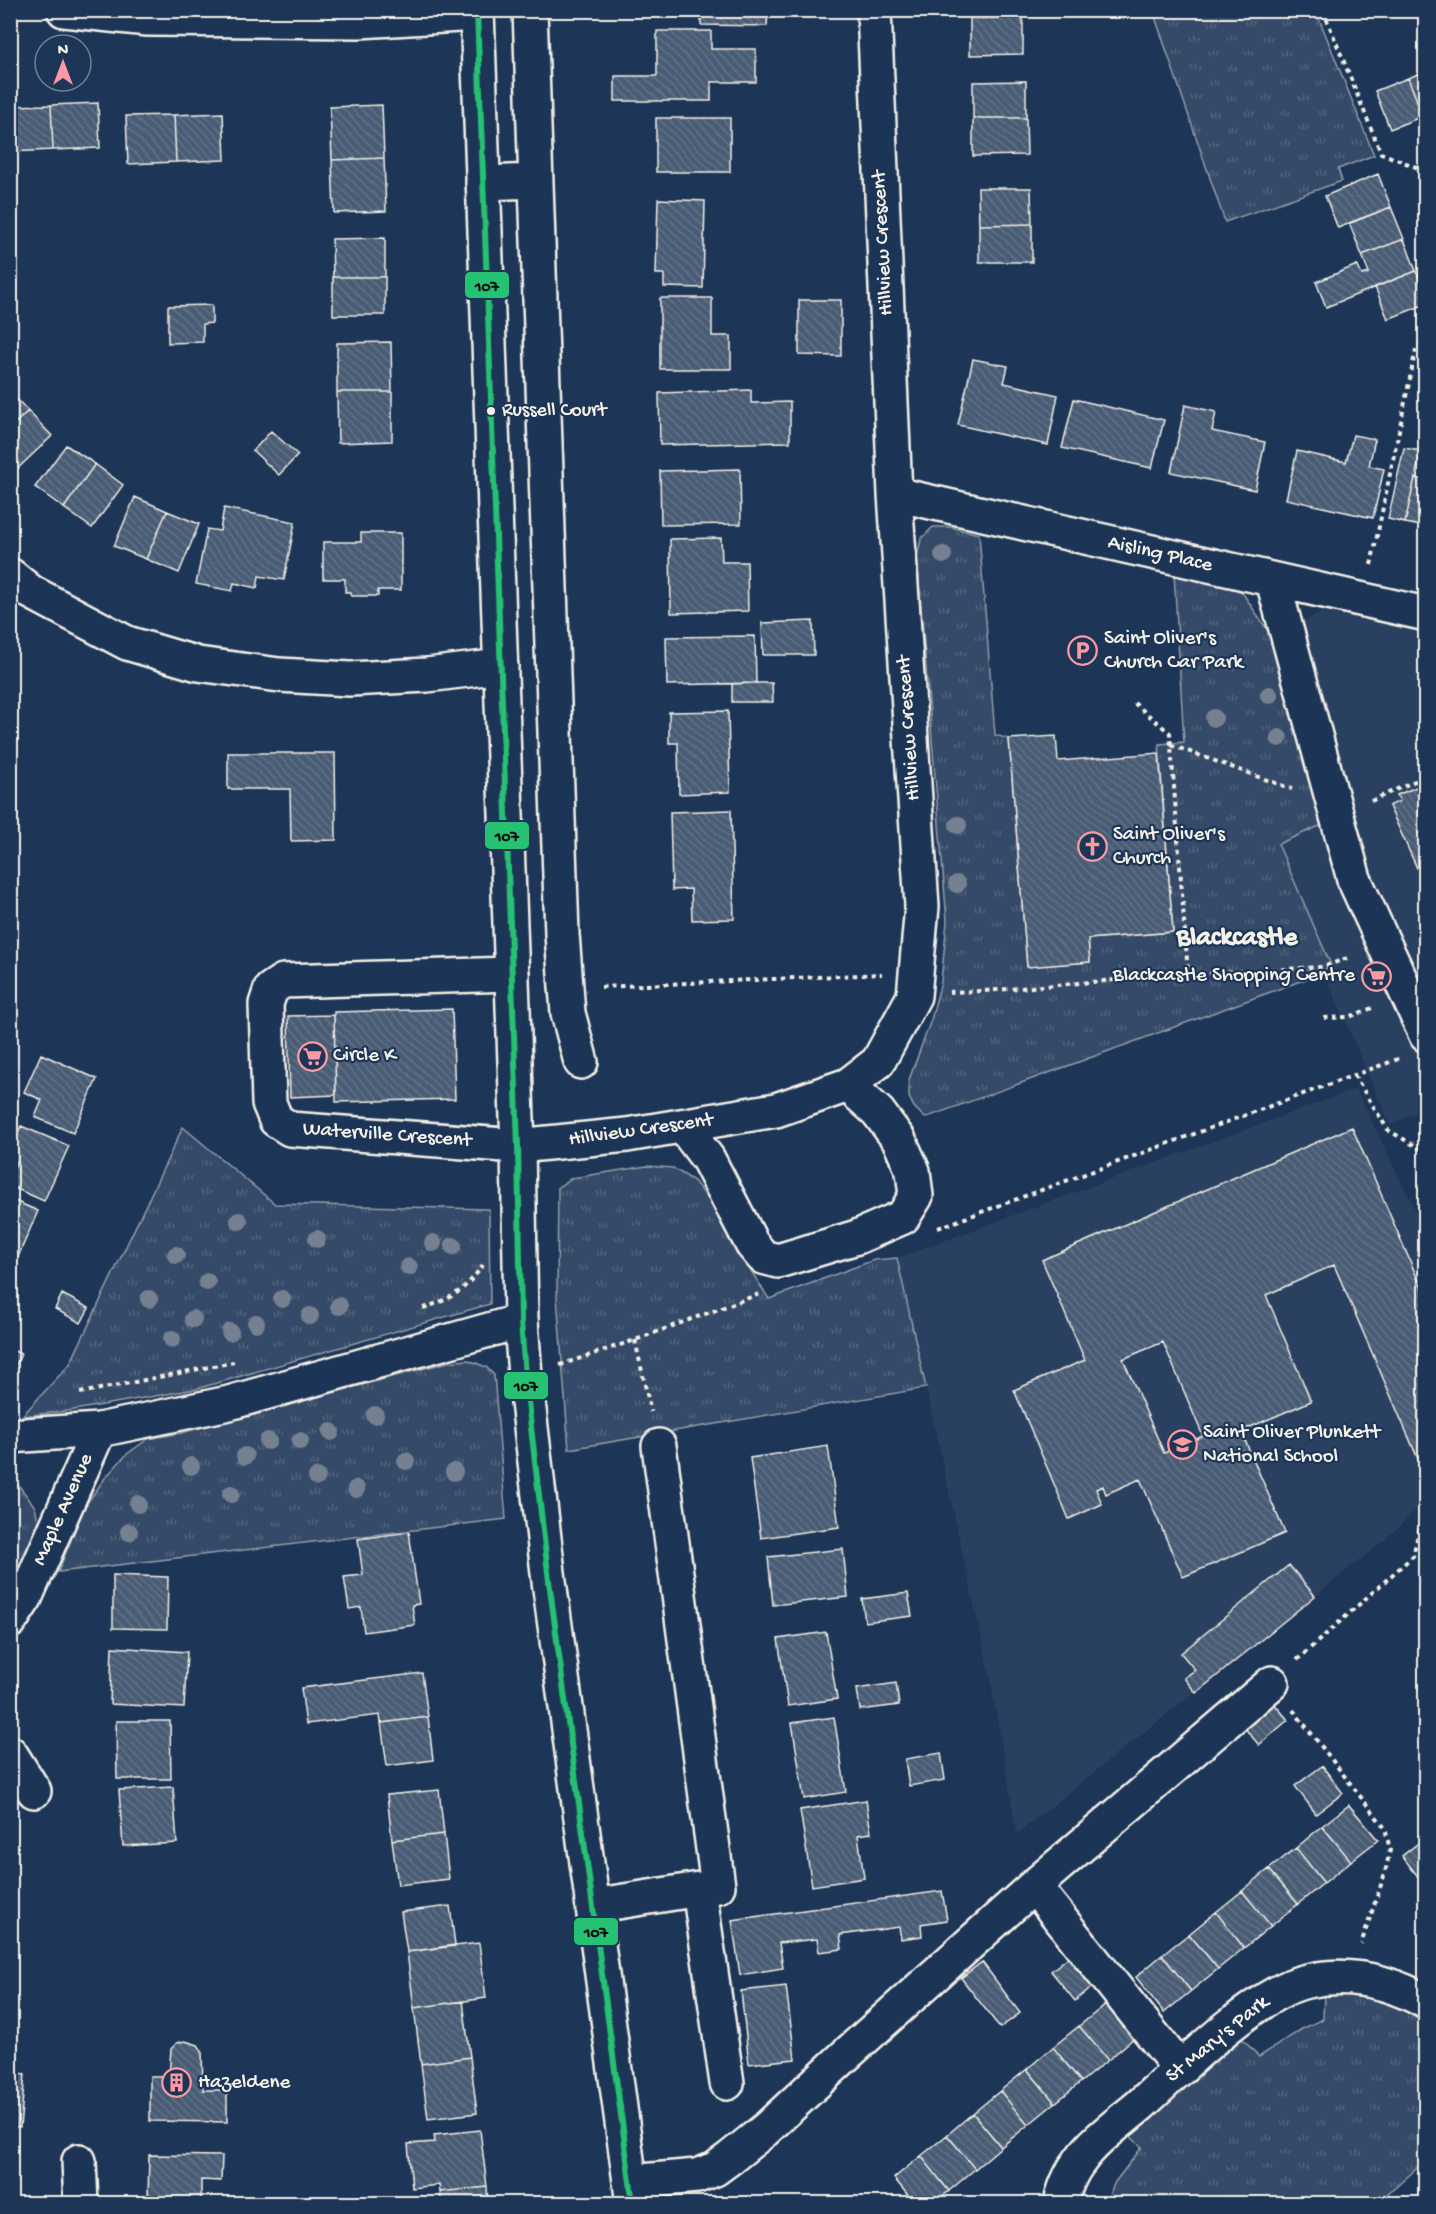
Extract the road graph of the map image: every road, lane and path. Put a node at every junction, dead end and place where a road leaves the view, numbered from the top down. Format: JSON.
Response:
{"nodes":[{"id":1,"x":64,"y":10,"type":"edge"},
{"id":2,"x":530,"y":10,"type":"edge"},
{"id":3,"x":874,"y":10,"type":"edge"},
{"id":4,"x":1323,"y":10,"type":"edge"},
{"id":5,"x":477,"y":12,"type":"edge"},
{"id":6,"x":1425,"y":171,"type":"edge"},
{"id":7,"x":536,"y":181,"type":"junction"},
{"id":8,"x":483,"y":183,"type":"junction"},
{"id":9,"x":1425,"y":340,"type":"edge"},
{"id":10,"x":895,"y":494,"type":"junction"},
{"id":11,"x":10,"y":575,"type":"edge"},
{"id":12,"x":1273,"y":581,"type":"junction"},
{"id":13,"x":1364,"y":601,"type":"junction"},
{"id":14,"x":1425,"y":614,"type":"edge"},
{"id":15,"x":501,"y":666,"type":"junction"},
{"id":16,"x":1134,"y":703,"type":"dead end"},
{"id":17,"x":1171,"y":745,"type":"junction"},
{"id":18,"x":1425,"y":776,"type":"edge"},
{"id":19,"x":1336,"y":811,"type":"junction"},
{"id":20,"x":1384,"y":944,"type":"junction"},
{"id":21,"x":512,"y":974,"type":"junction"},
{"id":22,"x":885,"y":974,"type":"dead end"},
{"id":23,"x":1188,"y":974,"type":"junction"},
{"id":24,"x":596,"y":987,"type":"dead end"},
{"id":25,"x":940,"y":993,"type":"dead end"},
{"id":26,"x":1407,"y":995,"type":"junction"},
{"id":27,"x":1324,"y":1018,"type":"dead end"},
{"id":28,"x":1415,"y":1046,"type":"edge"},
{"id":29,"x":580,"y":1062,"type":"dead end"},
{"id":30,"x":1354,"y":1075,"type":"junction"},
{"id":31,"x":848,"y":1085,"type":"junction"},
{"id":32,"x":683,"y":1126,"type":"junction"},
{"id":33,"x":518,"y":1146,"type":"junction"},
{"id":34,"x":1425,"y":1152,"type":"edge"},
{"id":35,"x":929,"y":1232,"type":"dead end"},
{"id":36,"x":483,"y":1265,"type":"dead end"},
{"id":37,"x":765,"y":1292,"type":"dead end"},
{"id":38,"x":414,"y":1311,"type":"dead end"},
{"id":39,"x":521,"y":1321,"type":"junction"},
{"id":40,"x":635,"y":1340,"type":"junction"},
{"id":41,"x":237,"y":1361,"type":"dead end"},
{"id":42,"x":525,"y":1376,"type":"junction"},
{"id":43,"x":72,"y":1394,"type":"dead end"},
{"id":44,"x":99,"y":1430,"type":"junction"},
{"id":45,"x":10,"y":1436,"type":"edge"},
{"id":46,"x":659,"y":1446,"type":"joint"},
{"id":47,"x":1425,"y":1518,"type":"edge"},
{"id":48,"x":10,"y":1621,"type":"edge"},
{"id":49,"x":1272,"y":1683,"type":"junction"},
{"id":50,"x":11,"y":1753,"type":"edge"},
{"id":51,"x":34,"y":1791,"type":"dead end"},
{"id":52,"x":1034,"y":1886,"type":"junction"},
{"id":53,"x":699,"y":1889,"type":"junction"},
{"id":54,"x":593,"y":1906,"type":"junction"},
{"id":55,"x":1350,"y":1978,"type":"junction"},
{"id":56,"x":1425,"y":2002,"type":"edge"},
{"id":57,"x":1180,"y":2069,"type":"junction"},
{"id":58,"x":727,"y":2084,"type":"dead end"},
{"id":59,"x":79,"y":2161,"type":"dead end"},
{"id":60,"x":631,"y":2193,"type":"edge"},
{"id":61,"x":81,"y":2204,"type":"edge"},
{"id":62,"x":1061,"y":2204,"type":"edge"}],
"edges":[{"from":1,"to":5,"type":"street"},
{"from":2,"to":7,"type":"street"},
{"from":3,"to":10,"type":"street","name":"Hillview Crescent"},
{"from":4,"to":6,"type":"path"},
{"from":5,"to":8,"type":"street"},
{"from":7,"to":8,"type":"street"},
{"from":7,"to":29,"type":"street"},
{"from":8,"to":15,"type":"street"},
{"from":9,"to":13,"type":"path"},
{"from":10,"to":12,"type":"street","name":"Aisling Place"},
{"from":10,"to":31,"type":"street","name":"Hillview Crescent"},
{"from":11,"to":15,"type":"street"},
{"from":12,"to":13,"type":"street","name":"Aisling Place"},
{"from":12,"to":19,"type":"street"},
{"from":13,"to":14,"type":"street","name":"Aisling Place"},
{"from":15,"to":21,"type":"street"},
{"from":16,"to":17,"type":"path"},
{"from":17,"to":19,"type":"path"},
{"from":17,"to":23,"type":"path"},
{"from":18,"to":19,"type":"path"},
{"from":19,"to":20,"type":"street"},
{"from":20,"to":23,"type":"path"},
{"from":20,"to":26,"type":"street"},
{"from":21,"to":33,"type":"street"},
{"from":21,"to":33,"type":"street","name":"Waterville Crescent"},
{"from":22,"to":24,"type":"path"},
{"from":23,"to":25,"type":"path"},
{"from":26,"to":27,"type":"path"},
{"from":26,"to":28,"type":"street"},
{"from":28,"to":30,"type":"path"},
{"from":30,"to":34,"type":"path"},
{"from":30,"to":35,"type":"path"},
{"from":31,"to":32,"type":"street","name":"Hillview Crescent"},
{"from":31,"to":32,"type":"street"},
{"from":32,"to":33,"type":"street","name":"Hillview Crescent"},
{"from":33,"to":39,"type":"street"},
{"from":36,"to":38,"type":"path"},
{"from":37,"to":40,"type":"path"},
{"from":39,"to":42,"type":"street"},
{"from":39,"to":44,"type":"street"},
{"from":40,"to":42,"type":"path"},
{"from":40,"to":46,"type":"path"},
{"from":41,"to":43,"type":"path"},
{"from":42,"to":54,"type":"street"},
{"from":44,"to":45,"type":"street"},
{"from":44,"to":48,"type":"street","name":"Maple Avenue"},
{"from":46,"to":53,"type":"street"},
{"from":47,"to":49,"type":"path"},
{"from":49,"to":52,"type":"street"},
{"from":49,"to":55,"type":"path"},
{"from":50,"to":51,"type":"street"},
{"from":52,"to":57,"type":"street"},
{"from":52,"to":60,"type":"street"},
{"from":53,"to":54,"type":"street"},
{"from":53,"to":58,"type":"street"},
{"from":54,"to":60,"type":"street"},
{"from":55,"to":56,"type":"street","name":"St Mary's Park"},
{"from":55,"to":57,"type":"street","name":"St Mary's Park"},
{"from":57,"to":62,"type":"street","name":"St Mary's Park"},
{"from":59,"to":61,"type":"street"}]}
